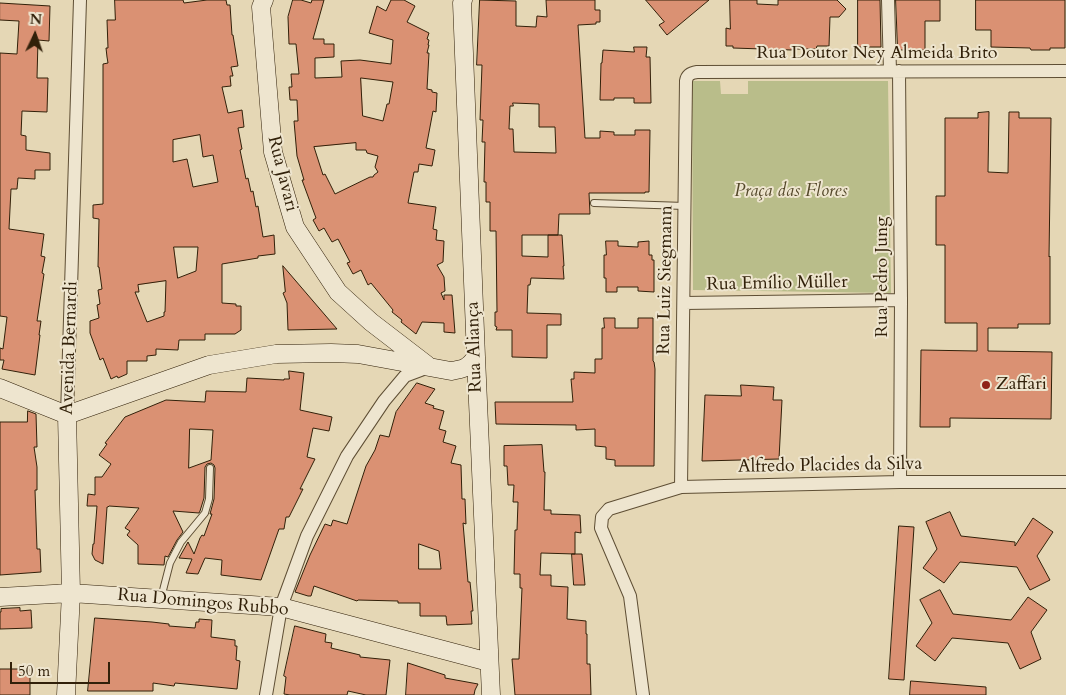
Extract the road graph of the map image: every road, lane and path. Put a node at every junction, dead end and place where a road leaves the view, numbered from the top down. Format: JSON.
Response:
{"nodes":[{"id":1,"x":80,"y":0,"type":"edge"},
{"id":2,"x":463,"y":0,"type":"edge"},
{"id":3,"x":888,"y":0,"type":"edge"},
{"id":4,"x":260,"y":2,"type":"edge"},
{"id":5,"x":894,"y":71,"type":"junction"},
{"id":6,"x":1066,"y":71,"type":"edge"},
{"id":7,"x":689,"y":74,"type":"joint"},
{"id":8,"x":594,"y":203,"type":"dead end"},
{"id":9,"x":685,"y":206,"type":"junction"},
{"id":10,"x":901,"y":300,"type":"junction"},
{"id":11,"x":684,"y":303,"type":"junction"},
{"id":12,"x":371,"y":322,"type":"junction"},
{"id":13,"x":358,"y":354,"type":"junction"},
{"id":14,"x":476,"y":357,"type":"junction"},
{"id":15,"x":429,"y":367,"type":"junction"},
{"id":16,"x":451,"y":371,"type":"junction"},
{"id":17,"x":0,"y":388,"type":"edge"},
{"id":18,"x":477,"y":395,"type":"junction"},
{"id":19,"x":67,"y":415,"type":"junction"},
{"id":20,"x":210,"y":468,"type":"dead end"},
{"id":21,"x":900,"y":482,"type":"junction"},
{"id":22,"x":1066,"y":482,"type":"edge"},
{"id":23,"x":681,"y":487,"type":"junction"},
{"id":24,"x":70,"y":593,"type":"junction"},
{"id":25,"x":0,"y":597,"type":"edge"},
{"id":26,"x":161,"y":599,"type":"junction"},
{"id":27,"x":281,"y":606,"type":"junction"},
{"id":28,"x":489,"y":662,"type":"junction"},
{"id":29,"x":66,"y":695,"type":"edge"},
{"id":30,"x":266,"y":695,"type":"edge"},
{"id":31,"x":491,"y":695,"type":"edge"},
{"id":32,"x":643,"y":695,"type":"edge"}],
"edges":[{"from":1,"to":19,"type":"street","name":"Avenida Bernardi"},
{"from":2,"to":14,"type":"street","name":"Rua Aliança"},
{"from":3,"to":5,"type":"street","name":"Rua Pedro Jung"},
{"from":4,"to":12,"type":"street","name":"Rua Javari"},
{"from":5,"to":6,"type":"street","name":"Rua Doutor Ney Almeida Brito"},
{"from":5,"to":7,"type":"street","name":"Rua Doutor Ney Almeida Brito"},
{"from":5,"to":10,"type":"street","name":"Rua Pedro Jung"},
{"from":7,"to":9,"type":"street","name":"Rua Luiz Siegmann"},
{"from":8,"to":9,"type":"lane"},
{"from":9,"to":11,"type":"street","name":"Rua Luiz Siegmann"},
{"from":10,"to":11,"type":"street","name":"Rua Emílio Müller"},
{"from":10,"to":21,"type":"street","name":"Rua Pedro Jung"},
{"from":11,"to":23,"type":"street","name":"Rua Luiz Siegmann"},
{"from":12,"to":13,"type":"street"},
{"from":12,"to":15,"type":"street","name":"Rua Javari"},
{"from":13,"to":15,"type":"street"},
{"from":13,"to":19,"type":"street"},
{"from":14,"to":16,"type":"street"},
{"from":14,"to":18,"type":"street","name":"Rua Aliança"},
{"from":15,"to":16,"type":"street"},
{"from":15,"to":27,"type":"street"},
{"from":16,"to":18,"type":"street"},
{"from":17,"to":19,"type":"street"},
{"from":18,"to":28,"type":"street","name":"Rua Aliança"},
{"from":19,"to":24,"type":"street","name":"Avenida Bernardi"},
{"from":20,"to":26,"type":"lane"},
{"from":21,"to":22,"type":"street","name":"Alfredo Placides da Silva"},
{"from":21,"to":23,"type":"street","name":"Alfredo Placides da Silva"},
{"from":23,"to":32,"type":"street","name":"Alfredo Placides da Silva"},
{"from":24,"to":25,"type":"street","name":"Rua Domingos Rubbo"},
{"from":24,"to":26,"type":"street","name":"Rua Domingos Rubbo"},
{"from":24,"to":29,"type":"street","name":"Avenida Bernardi"},
{"from":26,"to":27,"type":"street","name":"Rua Domingos Rubbo"},
{"from":27,"to":28,"type":"street","name":"Rua Domingos Rubbo"},
{"from":27,"to":30,"type":"street"},
{"from":28,"to":31,"type":"street","name":"Rua Aliança"}]}
